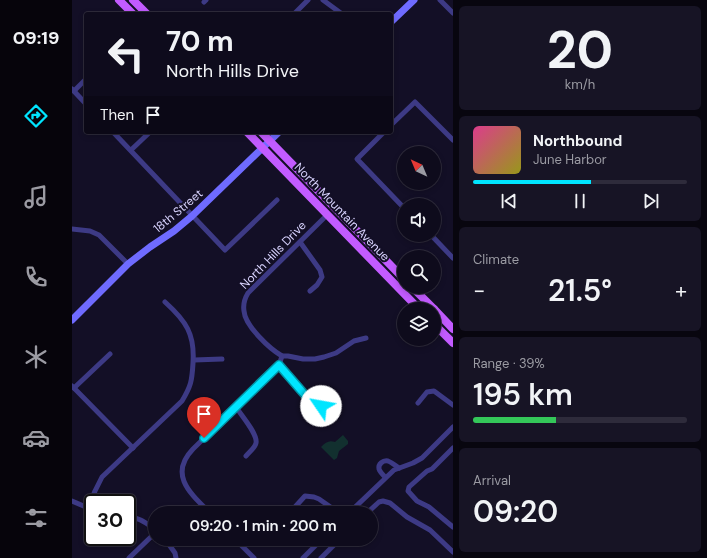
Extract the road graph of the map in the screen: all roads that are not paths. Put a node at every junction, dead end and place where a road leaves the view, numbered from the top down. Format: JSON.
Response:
{"nodes":[{"id":1,"x":119,"y":0,"type":"edge"},
{"id":2,"x":133,"y":0,"type":"edge"},
{"id":3,"x":308,"y":0,"type":"edge"},
{"id":4,"x":323,"y":0,"type":"edge"},
{"id":5,"x":414,"y":0,"type":"edge"},
{"id":6,"x":440,"y":0,"type":"edge"},
{"id":7,"x":131,"y":12,"type":"edge"},
{"id":8,"x":145,"y":12,"type":"edge"},
{"id":9,"x":296,"y":12,"type":"edge"},
{"id":10,"x":339,"y":12,"type":"edge"},
{"id":11,"x":453,"y":13,"type":"edge"},
{"id":12,"x":393,"y":20,"type":"edge"},
{"id":13,"x":84,"y":81,"type":"edge"},
{"id":14,"x":73,"y":90,"type":"edge"},
{"id":15,"x":84,"y":102,"type":"edge"},
{"id":16,"x":393,"y":122,"type":"edge"},
{"id":17,"x":115,"y":134,"type":"edge"},
{"id":18,"x":148,"y":134,"type":"edge"},
{"id":19,"x":250,"y":134,"type":"edge"},
{"id":20,"x":264,"y":134,"type":"edge"},
{"id":21,"x":277,"y":134,"type":"edge"},
{"id":22,"x":382,"y":134,"type":"edge"},
{"id":23,"x":453,"y":140,"type":"edge"},
{"id":24,"x":270,"y":141,"type":"junction"},
{"id":25,"x":263,"y":148,"type":"junction"},
{"id":26,"x":131,"y":150,"type":"junction"},
{"id":27,"x":277,"y":200,"type":"dead end"},
{"id":28,"x":397,"y":201,"type":"edge"},
{"id":29,"x":327,"y":215,"type":"junction"},
{"id":30,"x":192,"y":216,"type":"junction"},
{"id":31,"x":72,"y":229,"type":"edge"},
{"id":32,"x":300,"y":242,"type":"junction"},
{"id":33,"x":438,"y":242,"type":"edge"},
{"id":34,"x":453,"y":258,"type":"edge"},
{"id":35,"x":128,"y":264,"type":"junction"},
{"id":36,"x":397,"y":272,"type":"edge"},
{"id":37,"x":310,"y":291,"type":"dead end"},
{"id":38,"x":419,"y":294,"type":"edge"},
{"id":39,"x":165,"y":302,"type":"dead end"},
{"id":40,"x":412,"y":302,"type":"edge"},
{"id":41,"x":427,"y":302,"type":"edge"},
{"id":42,"x":441,"y":316,"type":"edge"},
{"id":43,"x":72,"y":320,"type":"edge"},
{"id":44,"x":453,"y":329,"type":"edge"},
{"id":45,"x":441,"y":331,"type":"edge"},
{"id":46,"x":366,"y":338,"type":"dead end"},
{"id":47,"x":453,"y":343,"type":"edge"},
{"id":48,"x":110,"y":354,"type":"dead end"},
{"id":49,"x":282,"y":356,"type":"junction"},
{"id":50,"x":222,"y":359,"type":"dead end"},
{"id":51,"x":194,"y":360,"type":"junction"},
{"id":52,"x":279,"y":365,"type":"junction"},
{"id":53,"x":73,"y":387,"type":"edge"},
{"id":54,"x":336,"y":396,"type":"dead end"},
{"id":55,"x":418,"y":403,"type":"dead end"},
{"id":56,"x":453,"y":405,"type":"edge"},
{"id":57,"x":236,"y":407,"type":"junction"},
{"id":58,"x":453,"y":426,"type":"edge"},
{"id":59,"x":133,"y":448,"type":"junction"},
{"id":60,"x":453,"y":448,"type":"edge"},
{"id":61,"x":246,"y":456,"type":"dead end"},
{"id":62,"x":399,"y":468,"type":"junction"},
{"id":63,"x":385,"y":477,"type":"junction"},
{"id":64,"x":94,"y":494,"type":"edge"},
{"id":65,"x":72,"y":501,"type":"edge"},
{"id":66,"x":203,"y":506,"type":"edge"},
{"id":67,"x":297,"y":506,"type":"edge"},
{"id":68,"x":328,"y":506,"type":"edge"},
{"id":69,"x":356,"y":506,"type":"edge"},
{"id":70,"x":374,"y":506,"type":"edge"},
{"id":71,"x":84,"y":507,"type":"edge"},
{"id":72,"x":136,"y":518,"type":"edge"},
{"id":73,"x":148,"y":524,"type":"edge"},
{"id":74,"x":453,"y":527,"type":"edge"},
{"id":75,"x":148,"y":540,"type":"edge"},
{"id":76,"x":170,"y":546,"type":"edge"},
{"id":77,"x":242,"y":546,"type":"edge"},
{"id":78,"x":315,"y":546,"type":"edge"},
{"id":79,"x":333,"y":546,"type":"edge"},
{"id":80,"x":453,"y":552,"type":"edge"},
{"id":81,"x":129,"y":558,"type":"edge"},
{"id":82,"x":176,"y":558,"type":"edge"},
{"id":83,"x":254,"y":558,"type":"edge"},
{"id":84,"x":303,"y":558,"type":"edge"},
{"id":85,"x":321,"y":558,"type":"edge"}],
"edges":[{"from":1,"to":7,"type":"main road"},
{"from":2,"to":8,"type":"main road"},
{"from":3,"to":9,"type":"street"},
{"from":4,"to":10,"type":"street"},
{"from":5,"to":12,"type":"main road"},
{"from":6,"to":11,"type":"street"},
{"from":13,"to":14,"type":"street"},
{"from":14,"to":15,"type":"street"},
{"from":16,"to":23,"type":"street"},
{"from":17,"to":26,"type":"street"},
{"from":18,"to":26,"type":"street"},
{"from":19,"to":25,"type":"main road","name":"North Mountain Avenue"},
{"from":20,"to":24,"type":"main road","name":"North Mountain Avenue"},
{"from":21,"to":24,"type":"main road","name":"18th Street"},
{"from":22,"to":28,"type":"street"},
{"from":24,"to":25,"type":"main road","name":"18th Street"},
{"from":24,"to":36,"type":"main road","name":"North Mountain Avenue"},
{"from":25,"to":29,"type":"main road","name":"North Mountain Avenue"},
{"from":25,"to":30,"type":"main road","name":"18th Street"},
{"from":26,"to":30,"type":"street"},
{"from":27,"to":30,"type":"street"},
{"from":29,"to":32,"type":"street","name":"North Hills Drive"},
{"from":29,"to":40,"type":"main road","name":"North Mountain Avenue"},
{"from":30,"to":35,"type":"main road","name":"18th Street"},
{"from":31,"to":35,"type":"street"},
{"from":32,"to":37,"type":"street"},
{"from":32,"to":49,"type":"street","name":"North Hills Drive"},
{"from":33,"to":34,"type":"street"},
{"from":35,"to":43,"type":"main road","name":"18th Street"},
{"from":38,"to":41,"type":"main road"},
{"from":39,"to":51,"type":"street"},
{"from":42,"to":44,"type":"main road"},
{"from":45,"to":47,"type":"main road"},
{"from":46,"to":49,"type":"street"},
{"from":48,"to":53,"type":"street"},
{"from":49,"to":52,"type":"street"},
{"from":50,"to":51,"type":"street"},
{"from":51,"to":59,"type":"street"},
{"from":52,"to":54,"type":"street"},
{"from":52,"to":57,"type":"street"},
{"from":53,"to":59,"type":"street"},
{"from":55,"to":56,"type":"street"},
{"from":57,"to":61,"type":"street"},
{"from":57,"to":66,"type":"street"},
{"from":58,"to":62,"type":"street"},
{"from":59,"to":64,"type":"street"},
{"from":60,"to":74,"type":"street"},
{"from":62,"to":63,"type":"street"},
{"from":62,"to":63,"type":"street"},
{"from":63,"to":69,"type":"street"},
{"from":65,"to":71,"type":"street"},
{"from":67,"to":68,"type":"street"},
{"from":70,"to":80,"type":"street"},
{"from":72,"to":73,"type":"street"},
{"from":75,"to":81,"type":"street"},
{"from":76,"to":82,"type":"street"},
{"from":77,"to":83,"type":"street"},
{"from":78,"to":84,"type":"street"},
{"from":79,"to":85,"type":"street"}]}
